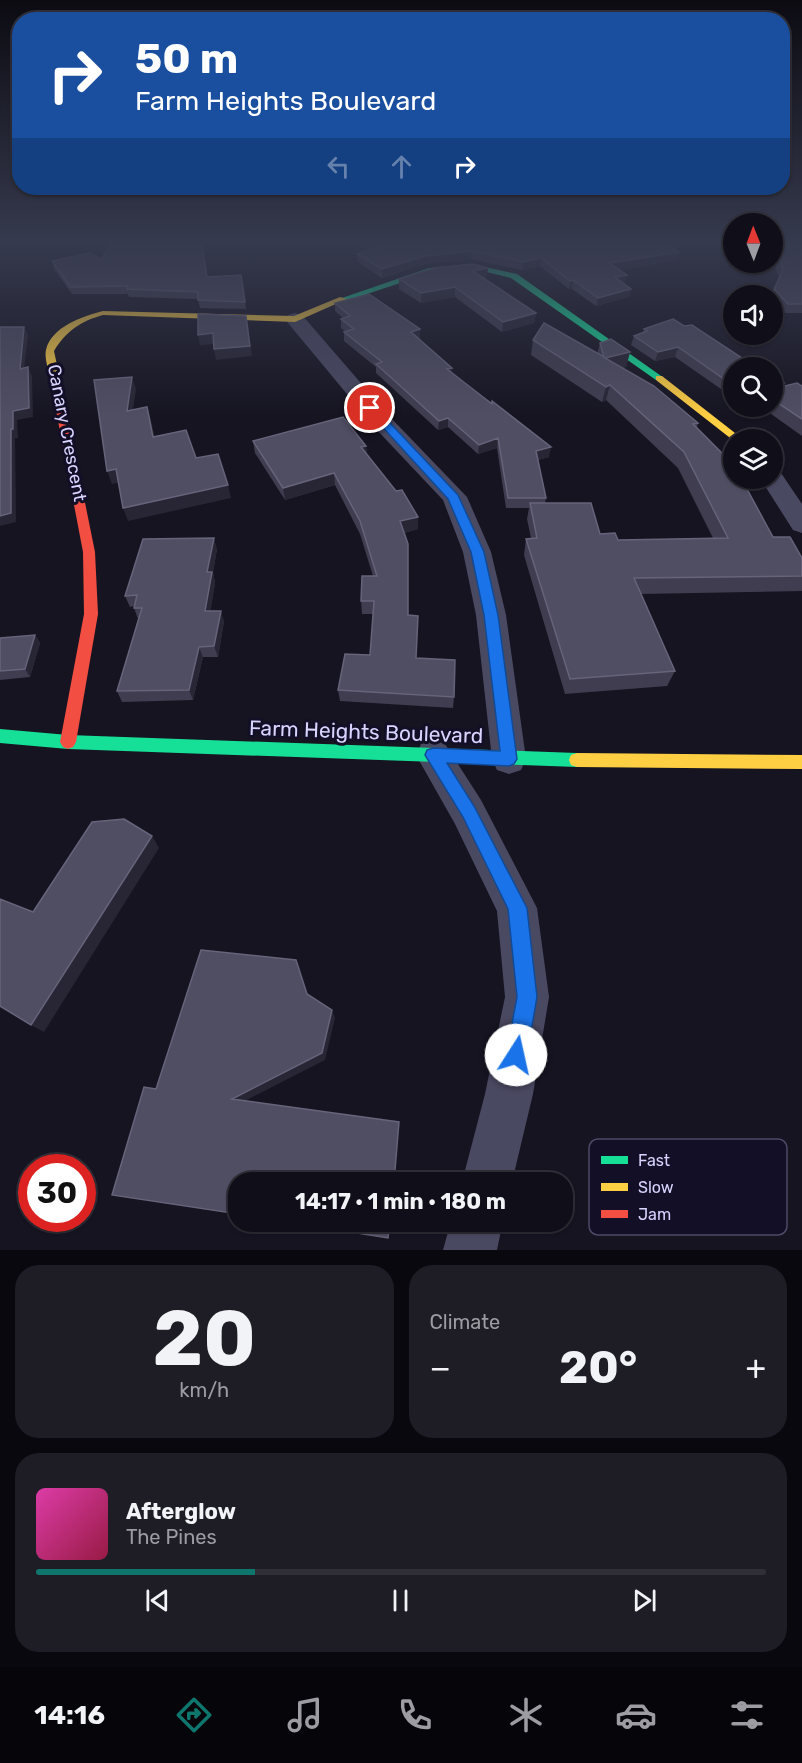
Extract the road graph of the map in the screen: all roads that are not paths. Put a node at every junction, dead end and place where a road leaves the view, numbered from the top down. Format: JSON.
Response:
{"nodes":[{"id":1,"x":338,"y":300,"type":"edge"},
{"id":2,"x":548,"y":300,"type":"edge"},
{"id":3,"x":295,"y":320,"type":"junction"},
{"id":4,"x":724,"y":429,"type":"edge"},
{"id":5,"x":779,"y":489,"type":"edge"},
{"id":6,"x":802,"y":524,"type":"edge"},
{"id":7,"x":0,"y":736,"type":"edge"},
{"id":8,"x":68,"y":742,"type":"junction"},
{"id":9,"x":433,"y":755,"type":"junction"},
{"id":10,"x":509,"y":759,"type":"junction"},
{"id":11,"x":802,"y":762,"type":"edge"},
{"id":12,"x":490,"y":1172,"type":"edge"},
{"id":13,"x":474,"y":1232,"type":"edge"},
{"id":14,"x":470,"y":1250,"type":"edge"}],
"edges":[{"from":1,"to":3,"type":"street","name":"Canary Crescent"},
{"from":2,"to":4,"type":"street","name":"Canary Crescent"},
{"from":3,"to":8,"type":"street","name":"Canary Crescent"},
{"from":3,"to":10,"type":"street"},
{"from":5,"to":6,"type":"street"},
{"from":7,"to":8,"type":"street","name":"Farm Heights Boulevard"},
{"from":8,"to":9,"type":"street","name":"Farm Heights Boulevard"},
{"from":9,"to":10,"type":"street","name":"Farm Heights Boulevard"},
{"from":9,"to":12,"type":"street"},
{"from":10,"to":11,"type":"street","name":"Farm Heights Boulevard"},
{"from":13,"to":14,"type":"street"}]}
